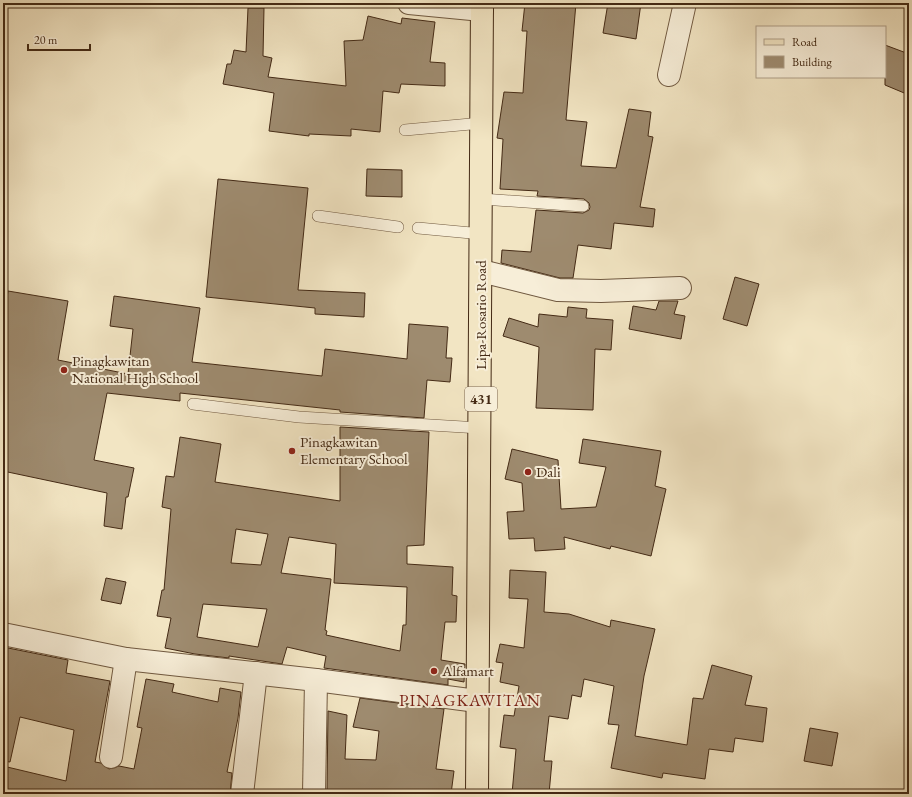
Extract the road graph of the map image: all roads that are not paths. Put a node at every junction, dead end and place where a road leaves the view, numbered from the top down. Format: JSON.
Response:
{"nodes":[{"id":1,"x":408,"y":3,"type":"edge"},
{"id":2,"x":685,"y":3,"type":"edge"},
{"id":3,"x":482,"y":6,"type":"edge"},
{"id":4,"x":670,"y":75,"type":"dead end"},
{"id":5,"x":482,"y":123,"type":"junction"},
{"id":6,"x":405,"y":130,"type":"dead end"},
{"id":7,"x":482,"y":200,"type":"junction"},
{"id":8,"x":583,"y":206,"type":"dead end"},
{"id":9,"x":318,"y":216,"type":"dead end"},
{"id":10,"x":398,"y":227,"type":"dead end"},
{"id":11,"x":418,"y":228,"type":"dead end"},
{"id":12,"x":482,"y":234,"type":"junction"},
{"id":13,"x":481,"y":271,"type":"junction"},
{"id":14,"x":680,"y":288,"type":"dead end"},
{"id":15,"x":193,"y":404,"type":"dead end"},
{"id":16,"x":480,"y":428,"type":"junction"},
{"id":17,"x":3,"y":634,"type":"edge"},
{"id":18,"x":126,"y":659,"type":"junction"},
{"id":19,"x":256,"y":673,"type":"junction"},
{"id":20,"x":316,"y":680,"type":"junction"},
{"id":21,"x":477,"y":701,"type":"junction"},
{"id":22,"x":111,"y":757,"type":"dead end"},
{"id":23,"x":242,"y":794,"type":"edge"},
{"id":24,"x":314,"y":794,"type":"edge"},
{"id":25,"x":477,"y":794,"type":"edge"}],
"edges":[{"from":1,"to":3,"type":"street"},
{"from":2,"to":4,"type":"street"},
{"from":3,"to":5,"type":"main road","name":"Lipa-Rosario Road","number":"431"},
{"from":5,"to":6,"type":"lane"},
{"from":5,"to":7,"type":"main road","name":"Lipa-Rosario Road","number":"431"},
{"from":7,"to":8,"type":"lane"},
{"from":7,"to":12,"type":"main road","name":"Lipa-Rosario Road","number":"431"},
{"from":9,"to":10,"type":"lane"},
{"from":11,"to":12,"type":"lane"},
{"from":12,"to":13,"type":"main road","name":"Lipa-Rosario Road","number":"431"},
{"from":13,"to":14,"type":"street"},
{"from":13,"to":16,"type":"main road","name":"Lipa-Rosario Road","number":"431"},
{"from":15,"to":16,"type":"lane"},
{"from":16,"to":21,"type":"main road","name":"Lipa-Rosario Road","number":"431"},
{"from":17,"to":18,"type":"street"},
{"from":18,"to":19,"type":"street"},
{"from":18,"to":22,"type":"street"},
{"from":19,"to":20,"type":"street"},
{"from":19,"to":23,"type":"street"},
{"from":20,"to":21,"type":"street"},
{"from":20,"to":24,"type":"street"},
{"from":21,"to":25,"type":"main road","name":"Lipa-Rosario Road","number":"431"}]}
